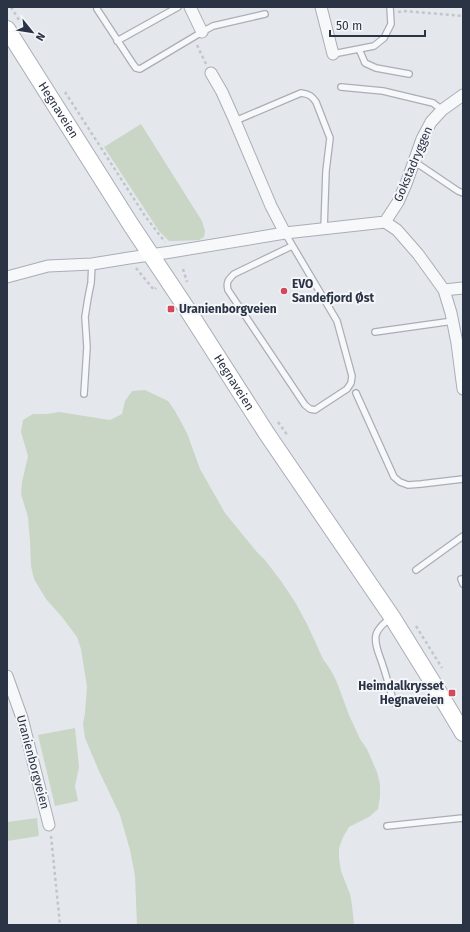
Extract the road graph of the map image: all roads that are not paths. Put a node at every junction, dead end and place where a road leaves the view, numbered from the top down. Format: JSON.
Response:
{"nodes":[{"id":1,"x":178,"y":7,"type":"edge"},
{"id":2,"x":190,"y":7,"type":"edge"},
{"id":3,"x":321,"y":7,"type":"edge"},
{"id":4,"x":97,"y":9,"type":"dead end"},
{"id":5,"x":390,"y":10,"type":"edge"},
{"id":6,"x":265,"y":14,"type":"dead end"},
{"id":7,"x":13,"y":24,"type":"edge"},
{"id":8,"x":197,"y":35,"type":"junction"},
{"id":9,"x":117,"y":41,"type":"junction"},
{"id":10,"x":358,"y":49,"type":"junction"},
{"id":11,"x":333,"y":54,"type":"joint"},
{"id":12,"x":211,"y":73,"type":"road end"},
{"id":13,"x":409,"y":74,"type":"dead end"},
{"id":14,"x":341,"y":87,"type":"dead end"},
{"id":15,"x":463,"y":95,"type":"edge"},
{"id":16,"x":442,"y":110,"type":"junction"},
{"id":17,"x":236,"y":121,"type":"junction"},
{"id":18,"x":413,"y":162,"type":"junction"},
{"id":19,"x":463,"y":193,"type":"edge"},
{"id":20,"x":385,"y":222,"type":"junction"},
{"id":21,"x":324,"y":229,"type":"junction"},
{"id":22,"x":285,"y":233,"type":"junction"},
{"id":23,"x":292,"y":246,"type":"junction"},
{"id":24,"x":150,"y":255,"type":"junction"},
{"id":25,"x":92,"y":264,"type":"junction"},
{"id":26,"x":7,"y":277,"type":"edge"},
{"id":27,"x":463,"y":288,"type":"edge"},
{"id":28,"x":444,"y":290,"type":"junction"},
{"id":29,"x":453,"y":321,"type":"junction"},
{"id":30,"x":375,"y":332,"type":"dead end"},
{"id":31,"x":463,"y":389,"type":"edge"},
{"id":32,"x":356,"y":393,"type":"dead end"},
{"id":33,"x":84,"y":394,"type":"dead end"},
{"id":34,"x":463,"y":479,"type":"edge"},
{"id":35,"x":463,"y":536,"type":"edge"},
{"id":36,"x":416,"y":570,"type":"dead end"},
{"id":37,"x":392,"y":617,"type":"junction"},
{"id":38,"x":7,"y":676,"type":"edge"},
{"id":39,"x":394,"y":702,"type":"dead end"},
{"id":40,"x":463,"y":733,"type":"edge"},
{"id":41,"x":463,"y":818,"type":"edge"},
{"id":42,"x":49,"y":824,"type":"road end"},
{"id":43,"x":387,"y":826,"type":"dead end"}],
"edges":[{"from":1,"to":9,"type":"lane"},
{"from":2,"to":8,"type":"street"},
{"from":3,"to":11,"type":"street"},
{"from":4,"to":9,"type":"lane"},
{"from":5,"to":10,"type":"lane"},
{"from":6,"to":8,"type":"lane"},
{"from":7,"to":24,"type":"main road","name":"Hegnaveien"},
{"from":8,"to":9,"type":"lane"},
{"from":10,"to":11,"type":"lane"},
{"from":10,"to":13,"type":"lane"},
{"from":12,"to":17,"type":"street"},
{"from":14,"to":16,"type":"lane"},
{"from":15,"to":16,"type":"street","name":"Gokstadryggen"},
{"from":16,"to":18,"type":"street","name":"Gokstadryggen"},
{"from":17,"to":21,"type":"lane"},
{"from":17,"to":22,"type":"street"},
{"from":18,"to":19,"type":"lane"},
{"from":18,"to":20,"type":"street","name":"Gokstadryggen"},
{"from":20,"to":21,"type":"street"},
{"from":20,"to":28,"type":"street"},
{"from":21,"to":22,"type":"street"},
{"from":22,"to":23,"type":"lane"},
{"from":22,"to":24,"type":"street"},
{"from":23,"to":23,"type":"lane"},
{"from":24,"to":25,"type":"street"},
{"from":24,"to":37,"type":"main road","name":"Hegnaveien"},
{"from":25,"to":26,"type":"street"},
{"from":25,"to":33,"type":"lane"},
{"from":27,"to":28,"type":"street"},
{"from":28,"to":29,"type":"street"},
{"from":29,"to":30,"type":"lane"},
{"from":29,"to":31,"type":"street"},
{"from":32,"to":34,"type":"lane"},
{"from":35,"to":36,"type":"lane"},
{"from":37,"to":39,"type":"lane"},
{"from":37,"to":40,"type":"main road","name":"Hegnaveien"},
{"from":38,"to":42,"type":"street","name":"Uranienborgveien"},
{"from":41,"to":43,"type":"lane"}]}
